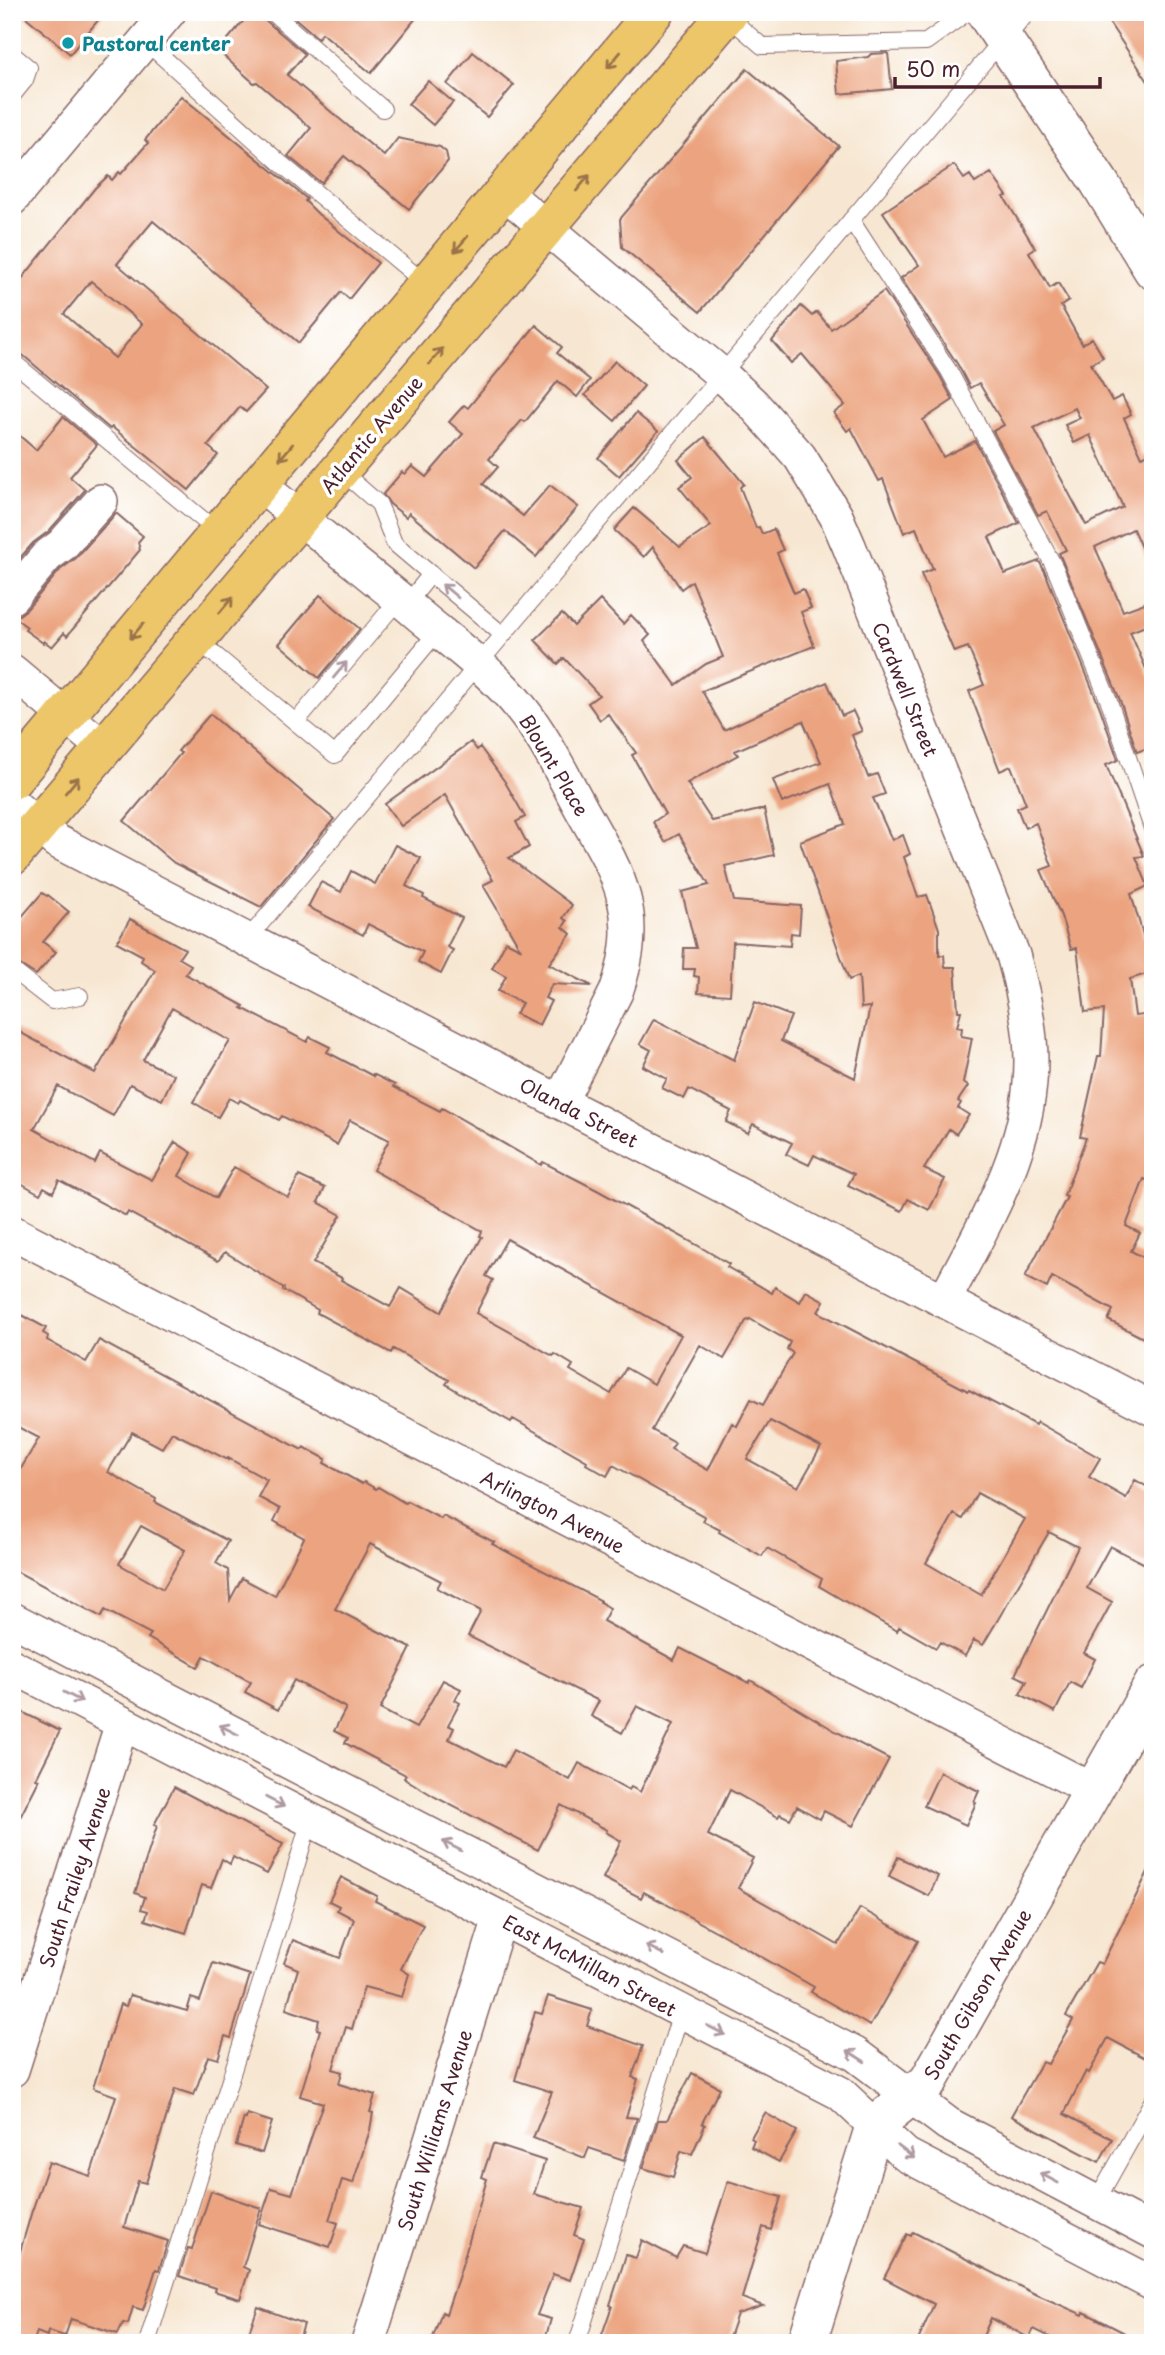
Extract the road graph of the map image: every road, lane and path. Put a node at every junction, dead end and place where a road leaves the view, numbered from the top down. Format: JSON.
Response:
{"nodes":[{"id":1,"x":169,"y":12,"type":"edge"},
{"id":2,"x":272,"y":12,"type":"edge"},
{"id":3,"x":654,"y":12,"type":"edge"},
{"id":4,"x":968,"y":12,"type":"edge"},
{"id":5,"x":727,"y":13,"type":"edge"},
{"id":6,"x":1005,"y":26,"type":"edge"},
{"id":7,"x":145,"y":41,"type":"junction"},
{"id":8,"x":12,"y":54,"type":"edge"},
{"id":9,"x":12,"y":96,"type":"edge"},
{"id":10,"x":383,"y":109,"type":"dead end"},
{"id":11,"x":16,"y":185,"type":"edge"},
{"id":12,"x":505,"y":192,"type":"junction"},
{"id":13,"x":851,"y":220,"type":"junction"},
{"id":14,"x":546,"y":226,"type":"junction"},
{"id":15,"x":1153,"y":270,"type":"edge"},
{"id":16,"x":427,"y":284,"type":"junction"},
{"id":17,"x":12,"y":361,"type":"edge"},
{"id":18,"x":722,"y":374,"type":"junction"},
{"id":19,"x":340,"y":470,"type":"junction"},
{"id":20,"x":259,"y":484,"type":"junction"},
{"id":21,"x":101,"y":501,"type":"dead end"},
{"id":22,"x":300,"y":518,"type":"junction"},
{"id":23,"x":219,"y":533,"type":"junction"},
{"id":24,"x":431,"y":574,"type":"junction"},
{"id":25,"x":12,"y":597,"type":"edge"},
{"id":26,"x":402,"y":602,"type":"junction"},
{"id":27,"x":438,"y":631,"type":"junction"},
{"id":28,"x":503,"y":635,"type":"junction"},
{"id":29,"x":196,"y":639,"type":"junction"},
{"id":30,"x":478,"y":664,"type":"junction"},
{"id":31,"x":12,"y":671,"type":"edge"},
{"id":32,"x":65,"y":716,"type":"junction"},
{"id":33,"x":296,"y":723,"type":"junction"},
{"id":34,"x":104,"y":748,"type":"junction"},
{"id":35,"x":12,"y":780,"type":"edge"},
{"id":36,"x":25,"y":815,"type":"edge"},
{"id":37,"x":1153,"y":831,"type":"edge"},
{"id":38,"x":12,"y":856,"type":"edge"},
{"id":39,"x":247,"y":940,"type":"junction"},
{"id":40,"x":12,"y":971,"type":"edge"},
{"id":41,"x":80,"y":996,"type":"dead end"},
{"id":42,"x":560,"y":1102,"type":"junction"},
{"id":43,"x":12,"y":1232,"type":"edge"},
{"id":44,"x":944,"y":1301,"type":"junction"},
{"id":45,"x":1153,"y":1409,"type":"edge"},
{"id":46,"x":12,"y":1619,"type":"edge"},
{"id":47,"x":12,"y":1666,"type":"edge"},
{"id":48,"x":1153,"y":1685,"type":"edge"},
{"id":49,"x":122,"y":1723,"type":"junction"},
{"id":50,"x":1093,"y":1790,"type":"junction"},
{"id":51,"x":310,"y":1819,"type":"junction"},
{"id":52,"x":500,"y":1918,"type":"junction"},
{"id":53,"x":681,"y":2012,"type":"junction"},
{"id":54,"x":12,"y":2070,"type":"edge"},
{"id":55,"x":911,"y":2096,"type":"junction"},
{"id":56,"x":1153,"y":2100,"type":"edge"},
{"id":57,"x":875,"y":2125,"type":"junction"},
{"id":58,"x":1096,"y":2202,"type":"junction"},
{"id":59,"x":1153,"y":2232,"type":"edge"},
{"id":60,"x":1153,"y":2284,"type":"edge"},
{"id":61,"x":148,"y":2343,"type":"edge"},
{"id":62,"x":368,"y":2343,"type":"edge"},
{"id":63,"x":578,"y":2343,"type":"edge"},
{"id":64,"x":807,"y":2343,"type":"edge"}],
"edges":[{"from":1,"to":7,"type":"street"},
{"from":2,"to":10,"type":"lane"},
{"from":3,"to":12,"type":"main road","one_way":true},
{"from":4,"to":5,"type":"lane"},
{"from":14,"to":5,"type":"main road","name":"Atlantic Avenue","one_way":true},
{"from":6,"to":13,"type":"lane"},
{"from":6,"to":15,"type":"street"},
{"from":7,"to":11,"type":"street"},
{"from":7,"to":16,"type":"lane"},
{"from":8,"to":9,"type":"lane"},
{"from":12,"to":14,"type":"street","name":"Cardwell Street"},
{"from":12,"to":16,"type":"main road","one_way":true},
{"from":13,"to":18,"type":"lane"},
{"from":13,"to":37,"type":"lane"},
{"from":14,"to":18,"type":"street","name":"Cardwell Street"},
{"from":19,"to":14,"type":"main road","name":"Atlantic Avenue","one_way":true},
{"from":16,"to":20,"type":"main road","one_way":true},
{"from":17,"to":23,"type":"lane"},
{"from":18,"to":28,"type":"lane"},
{"from":18,"to":44,"type":"street","name":"Cardwell Street"},
{"from":19,"to":22,"type":"main road","name":"Atlantic Avenue"},
{"from":19,"to":24,"type":"lane"},
{"from":20,"to":22,"type":"street","name":"Blount Place"},
{"from":20,"to":23,"type":"main road"},
{"from":21,"to":25,"type":"street"},
{"from":22,"to":26,"type":"street","name":"Blount Place"},
{"from":29,"to":22,"type":"main road","name":"Atlantic Avenue","one_way":true},
{"from":23,"to":32,"type":"main road","one_way":true},
{"from":24,"to":26,"type":"lane"},
{"from":28,"to":24,"type":"lane","one_way":true},
{"from":26,"to":27,"type":"street","name":"Blount Place"},
{"from":33,"to":26,"type":"lane","one_way":true},
{"from":27,"to":30,"type":"street","name":"Blount Place"},
{"from":27,"to":33,"type":"lane"},
{"from":28,"to":30,"type":"lane"},
{"from":29,"to":33,"type":"lane"},
{"from":29,"to":34,"type":"main road","name":"Atlantic Avenue"},
{"from":30,"to":39,"type":"lane"},
{"from":30,"to":42,"type":"street","name":"Blount Place"},
{"from":31,"to":32,"type":"street"},
{"from":32,"to":34,"type":"street"},
{"from":32,"to":35,"type":"main road"},
{"from":36,"to":34,"type":"main road","name":"Atlantic Avenue","one_way":true},
{"from":36,"to":38,"type":"main road","name":"Atlantic Avenue"},
{"from":36,"to":39,"type":"street","name":"Olanda Street"},
{"from":39,"to":42,"type":"street","name":"Olanda Street"},
{"from":40,"to":41,"type":"lane"},
{"from":42,"to":44,"type":"street","name":"Olanda Street"},
{"from":43,"to":50,"type":"street","name":"Arlington Avenue"},
{"from":44,"to":45,"type":"street","name":"Olanda Street"},
{"from":55,"to":46,"type":"street","one_way":true},
{"from":47,"to":49,"type":"street","name":"East McMillan Street","one_way":true},
{"from":48,"to":50,"type":"street","name":"South Gibson Avenue"},
{"from":49,"to":51,"type":"street","name":"East McMillan Street","one_way":true},
{"from":49,"to":54,"type":"street","name":"South Frailey Avenue"},
{"from":50,"to":55,"type":"street","name":"South Gibson Avenue"},
{"from":51,"to":52,"type":"street","name":"East McMillan Street"},
{"from":51,"to":61,"type":"lane"},
{"from":52,"to":53,"type":"street","name":"East McMillan Street"},
{"from":52,"to":62,"type":"street","name":"South Williams Avenue"},
{"from":53,"to":57,"type":"street","name":"East McMillan Street","one_way":true},
{"from":53,"to":63,"type":"lane"},
{"from":55,"to":57,"type":"street","name":"South Gibson Avenue"},
{"from":58,"to":55,"type":"street","one_way":true},
{"from":56,"to":58,"type":"lane"},
{"from":57,"to":60,"type":"street","name":"East McMillan Street","one_way":true},
{"from":57,"to":64,"type":"street"},
{"from":58,"to":59,"type":"street"}]}
